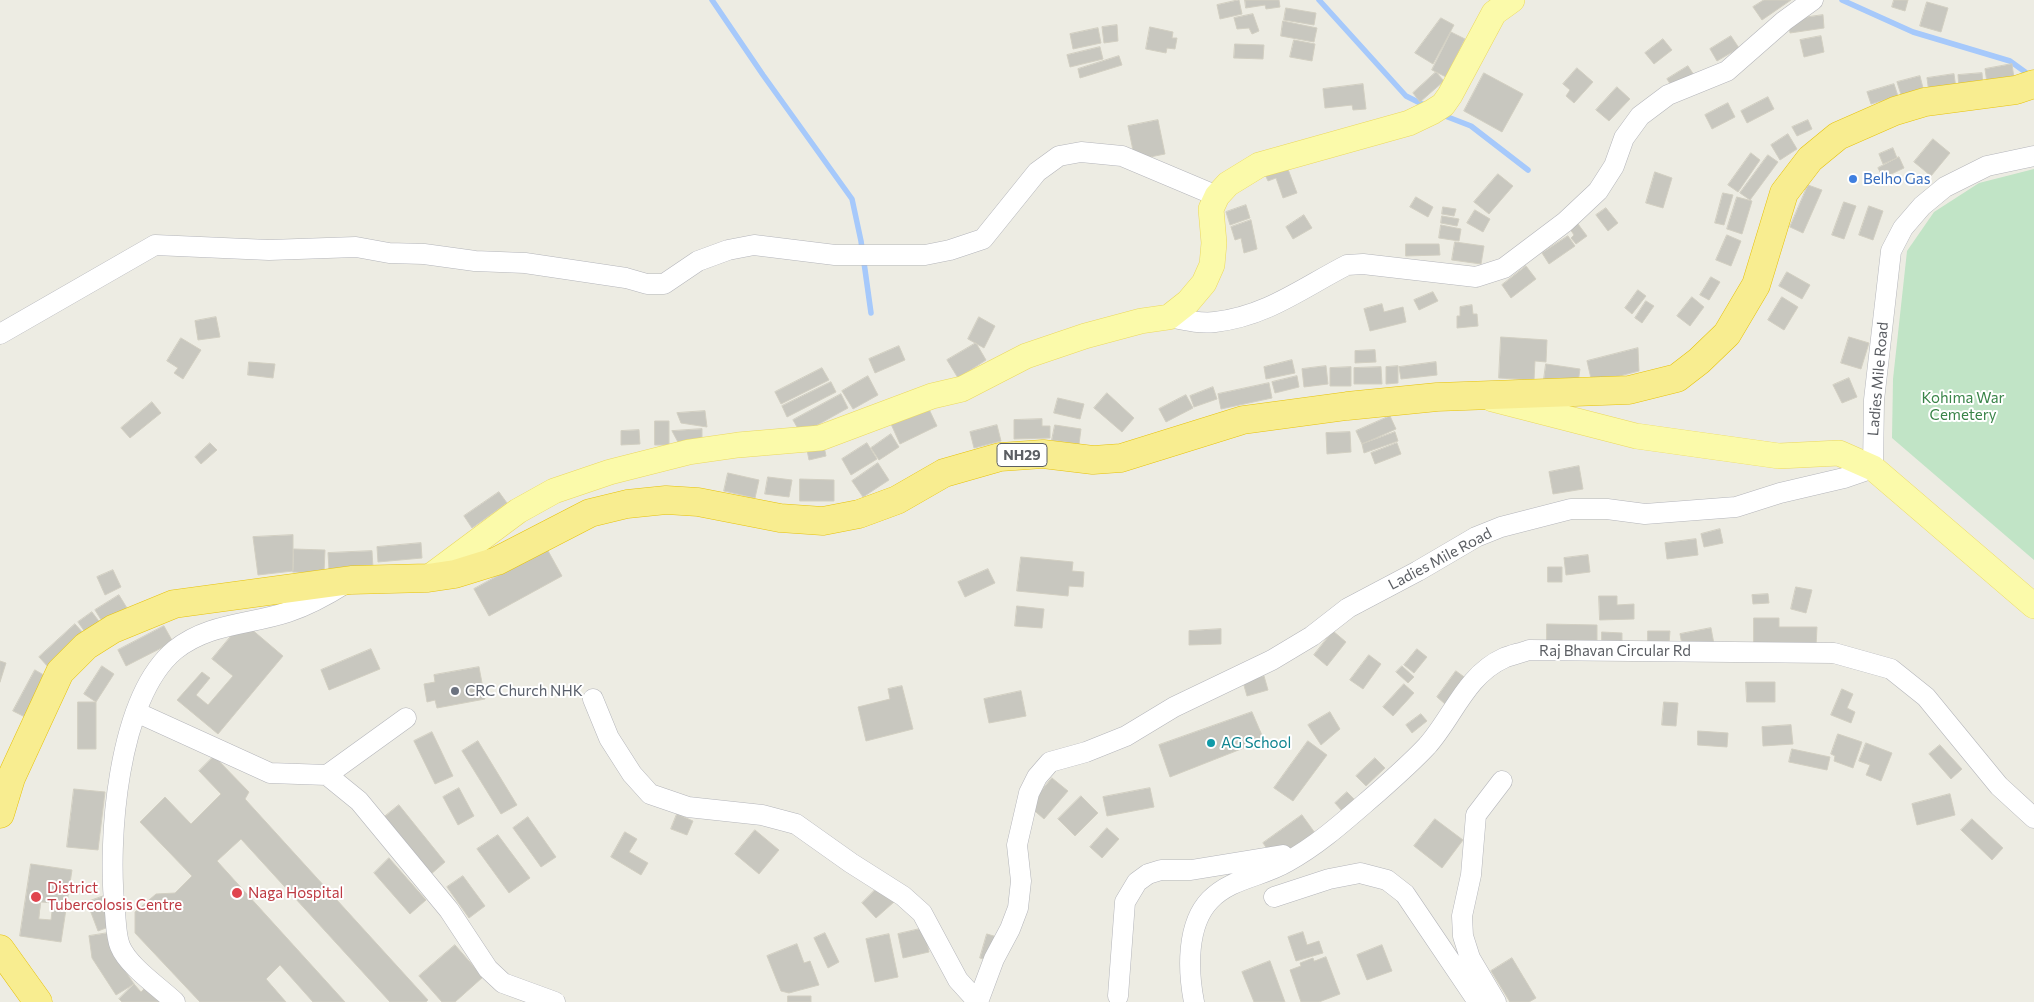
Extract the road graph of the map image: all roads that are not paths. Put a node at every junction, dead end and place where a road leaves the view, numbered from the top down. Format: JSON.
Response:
{"nodes":[{"id":1,"x":1512,"y":0,"type":"edge"},
{"id":2,"x":1813,"y":0,"type":"edge"},
{"id":3,"x":2034,"y":84,"type":"edge"},
{"id":4,"x":2034,"y":156,"type":"edge"},
{"id":5,"x":1217,"y":196,"type":"junction"},
{"id":6,"x":1169,"y":317,"type":"junction"},
{"id":7,"x":0,"y":334,"type":"edge"},
{"id":8,"x":1481,"y":396,"type":"junction"},
{"id":9,"x":1874,"y":468,"type":"junction"},
{"id":10,"x":428,"y":578,"type":"junction"},
{"id":11,"x":352,"y":580,"type":"junction"},
{"id":12,"x":2034,"y":606,"type":"edge"},
{"id":13,"x":593,"y":699,"type":"dead end"},
{"id":14,"x":136,"y":712,"type":"junction"},
{"id":15,"x":406,"y":718,"type":"dead end"},
{"id":16,"x":327,"y":775,"type":"junction"},
{"id":17,"x":1502,"y":781,"type":"dead end"},
{"id":18,"x":0,"y":814,"type":"edge"},
{"id":19,"x":2034,"y":818,"type":"edge"},
{"id":20,"x":1308,"y":850,"type":"junction"},
{"id":21,"x":1274,"y":897,"type":"dead end"},
{"id":22,"x":0,"y":949,"type":"edge"},
{"id":23,"x":1118,"y":996,"type":"dead end"},
{"id":24,"x":38,"y":1002,"type":"edge"},
{"id":25,"x":176,"y":1002,"type":"edge"},
{"id":26,"x":555,"y":1002,"type":"edge"},
{"id":27,"x":978,"y":1002,"type":"edge"},
{"id":28,"x":1194,"y":1002,"type":"edge"},
{"id":29,"x":1478,"y":1002,"type":"edge"},
{"id":30,"x":1496,"y":1002,"type":"edge"}],
"edges":[{"from":1,"to":5,"type":"main road"},
{"from":2,"to":6,"type":"street"},
{"from":3,"to":8,"type":"highway","number":"NH29"},
{"from":4,"to":9,"type":"street","name":"Ladies Mile Road"},
{"from":5,"to":6,"type":"main road"},
{"from":5,"to":7,"type":"street"},
{"from":6,"to":10,"type":"main road"},
{"from":8,"to":9,"type":"main road"},
{"from":8,"to":10,"type":"highway","number":"NH29"},
{"from":9,"to":12,"type":"main road"},
{"from":9,"to":27,"type":"street","name":"Ladies Mile Road"},
{"from":10,"to":11,"type":"highway","number":"NH29"},
{"from":11,"to":14,"type":"street"},
{"from":11,"to":18,"type":"highway","number":"NH29"},
{"from":13,"to":27,"type":"street"},
{"from":14,"to":16,"type":"street"},
{"from":14,"to":25,"type":"street"},
{"from":15,"to":16,"type":"street"},
{"from":16,"to":26,"type":"street"},
{"from":17,"to":30,"type":"street"},
{"from":19,"to":20,"type":"street","name":"Raj Bhavan Circular Rd"},
{"from":20,"to":23,"type":"street"},
{"from":20,"to":28,"type":"street","name":"Raj Bhavan Circular Rd"},
{"from":21,"to":29,"type":"street"},
{"from":22,"to":24,"type":"highway"}]}
